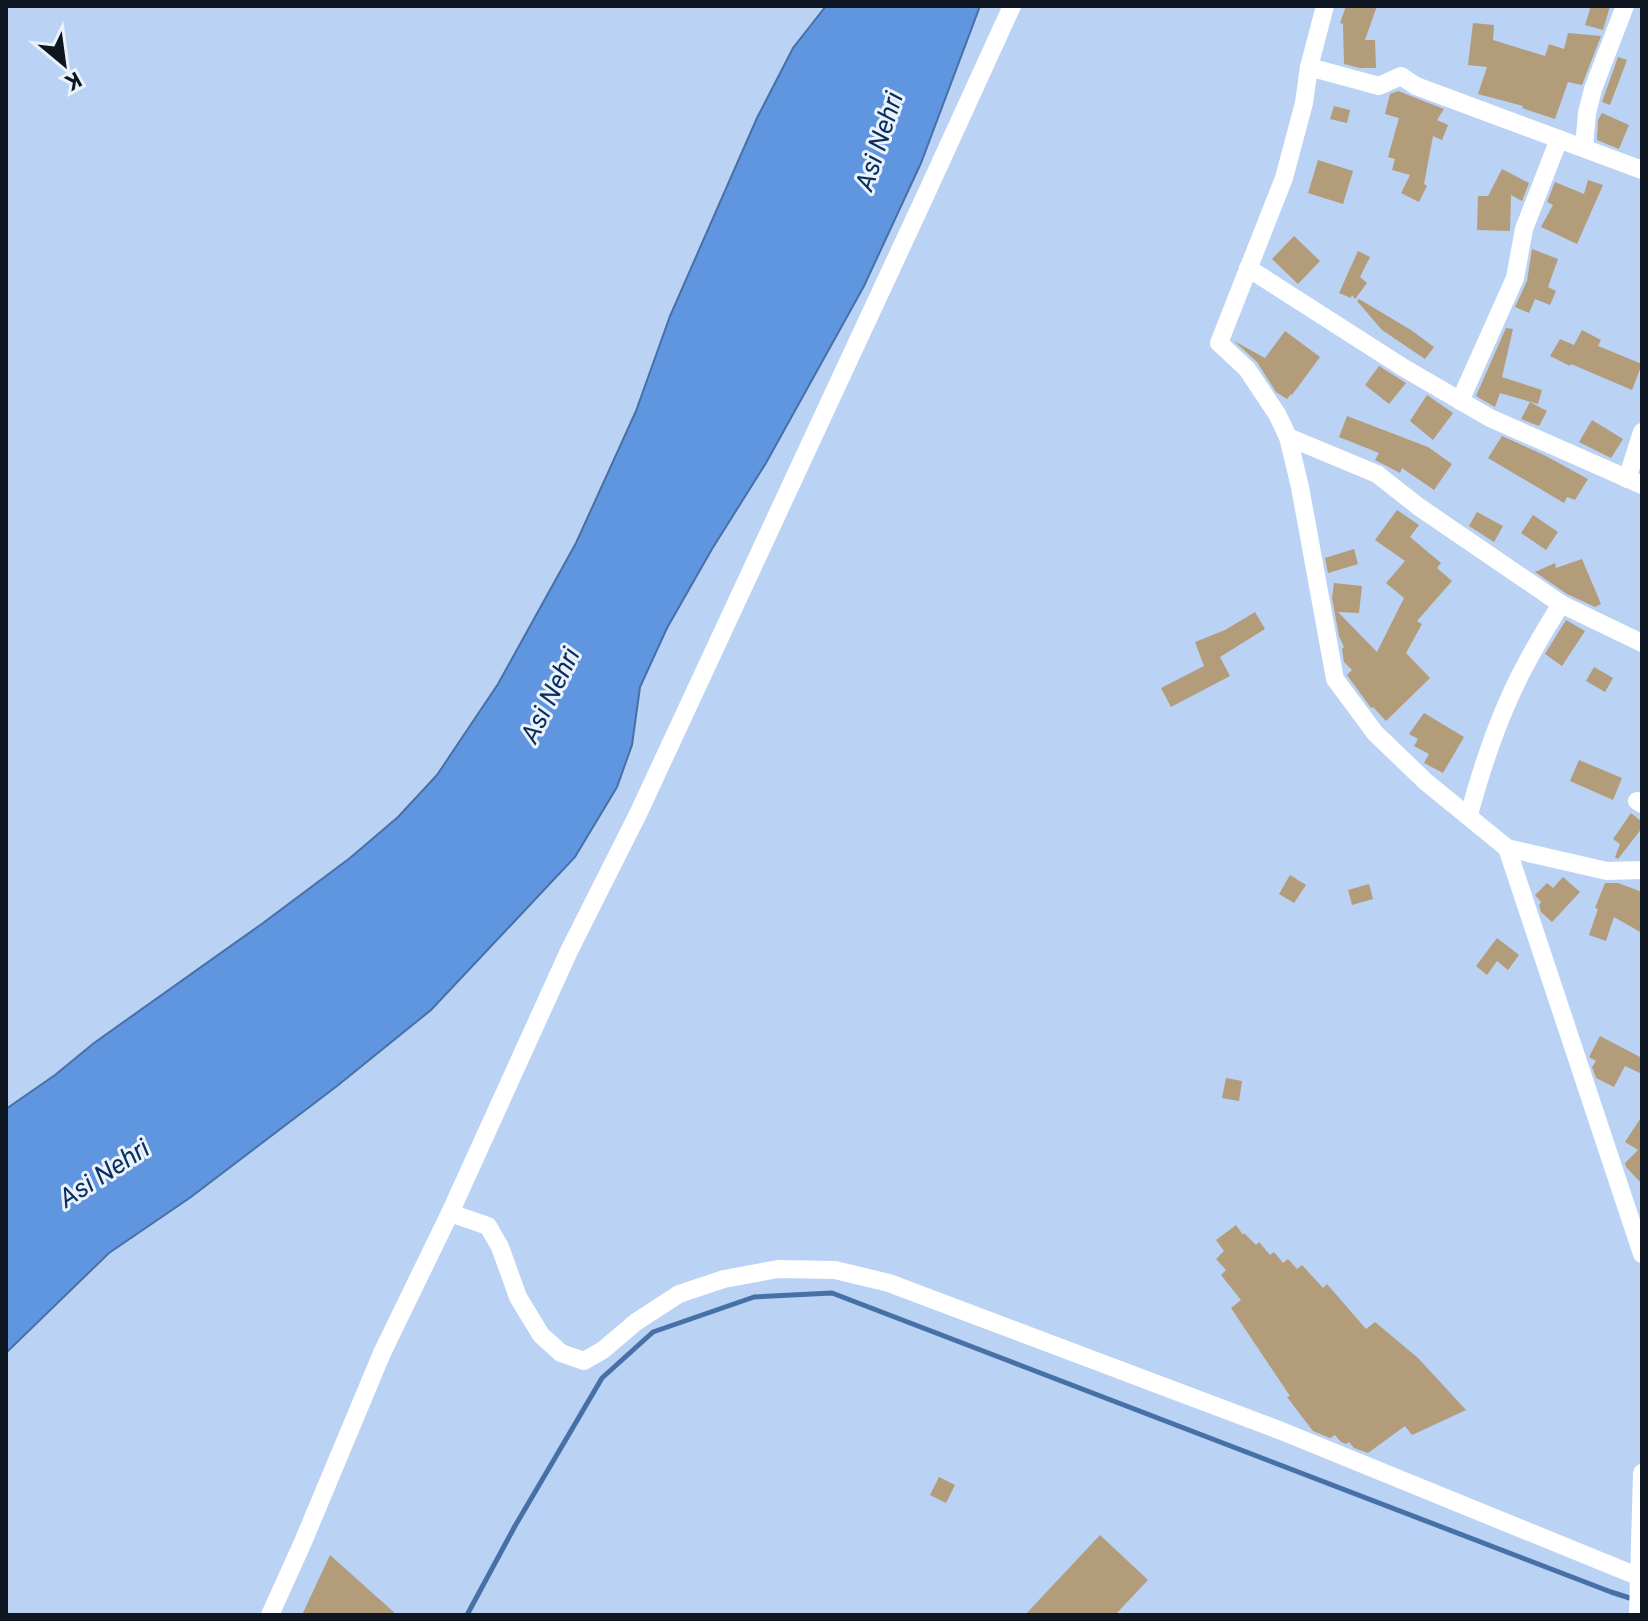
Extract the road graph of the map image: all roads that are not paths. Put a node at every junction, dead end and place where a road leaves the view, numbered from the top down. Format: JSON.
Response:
{"nodes":[{"id":1,"x":1012,"y":6,"type":"edge"},
{"id":2,"x":1325,"y":6,"type":"edge"},
{"id":3,"x":1625,"y":6,"type":"edge"},
{"id":4,"x":1309,"y":67,"type":"junction"},
{"id":5,"x":1559,"y":139,"type":"junction"},
{"id":6,"x":1584,"y":147,"type":"junction"},
{"id":7,"x":1642,"y":170,"type":"edge"},
{"id":8,"x":1248,"y":268,"type":"junction"},
{"id":9,"x":1460,"y":401,"type":"junction"},
{"id":10,"x":1642,"y":432,"type":"edge"},
{"id":11,"x":1288,"y":437,"type":"junction"},
{"id":12,"x":1632,"y":481,"type":"edge"},
{"id":13,"x":1561,"y":604,"type":"junction"},
{"id":14,"x":1642,"y":643,"type":"edge"},
{"id":15,"x":1469,"y":815,"type":"junction"},
{"id":16,"x":1507,"y":848,"type":"junction"},
{"id":17,"x":1642,"y":870,"type":"edge"},
{"id":18,"x":450,"y":1213,"type":"junction"},
{"id":19,"x":1642,"y":1254,"type":"edge"},
{"id":20,"x":1642,"y":1473,"type":"edge"},
{"id":21,"x":1641,"y":1577,"type":"edge"},
{"id":22,"x":270,"y":1615,"type":"edge"},
{"id":23,"x":1638,"y":1615,"type":"edge"}],
"edges":[{"from":1,"to":18,"type":"street"},
{"from":2,"to":4,"type":"street"},
{"from":3,"to":6,"type":"street"},
{"from":4,"to":5,"type":"street"},
{"from":4,"to":8,"type":"street"},
{"from":5,"to":6,"type":"street"},
{"from":5,"to":9,"type":"street"},
{"from":6,"to":7,"type":"street"},
{"from":8,"to":9,"type":"street"},
{"from":8,"to":11,"type":"street"},
{"from":9,"to":12,"type":"street"},
{"from":10,"to":12,"type":"street"},
{"from":11,"to":13,"type":"street"},
{"from":11,"to":15,"type":"street"},
{"from":13,"to":14,"type":"street"},
{"from":13,"to":15,"type":"street"},
{"from":15,"to":16,"type":"street"},
{"from":16,"to":17,"type":"street"},
{"from":16,"to":19,"type":"street"},
{"from":18,"to":21,"type":"street"},
{"from":18,"to":22,"type":"street"},
{"from":20,"to":21,"type":"street"},
{"from":21,"to":23,"type":"street"}]}
